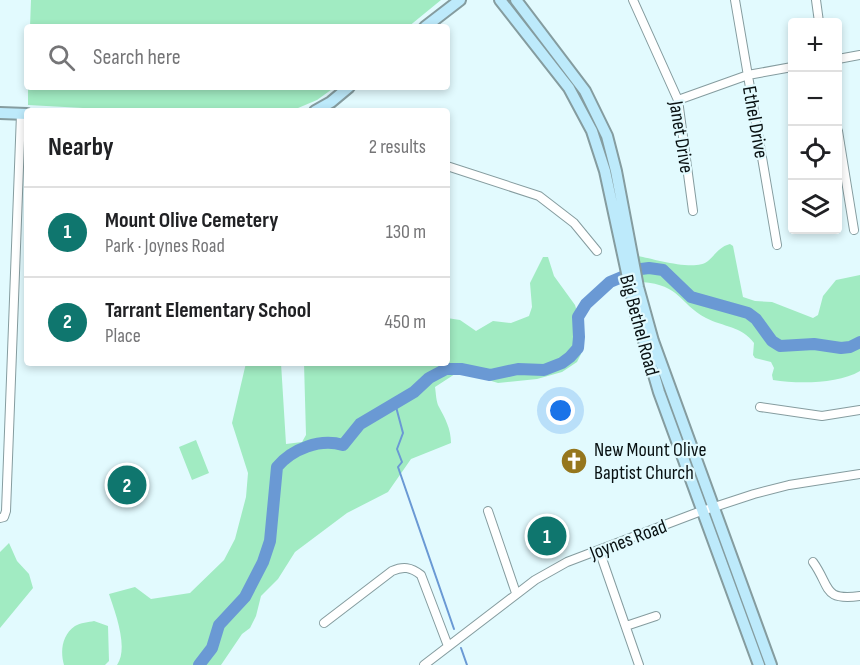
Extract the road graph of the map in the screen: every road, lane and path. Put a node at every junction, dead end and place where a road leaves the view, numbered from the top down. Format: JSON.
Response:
{"nodes":[{"id":1,"x":459,"y":0,"type":"edge"},
{"id":2,"x":501,"y":0,"type":"edge"},
{"id":3,"x":516,"y":0,"type":"edge"},
{"id":4,"x":633,"y":0,"type":"edge"},
{"id":5,"x":735,"y":0,"type":"edge"},
{"id":6,"x":816,"y":0,"type":"edge"},
{"id":7,"x":818,"y":18,"type":"edge"},
{"id":8,"x":429,"y":24,"type":"edge"},
{"id":9,"x":860,"y":55,"type":"edge"},
{"id":10,"x":842,"y":58,"type":"edge"},
{"id":11,"x":788,"y":68,"type":"edge"},
{"id":12,"x":748,"y":75,"type":"junction"},
{"id":13,"x":345,"y":90,"type":"edge"},
{"id":14,"x":678,"y":100,"type":"junction"},
{"id":15,"x":322,"y":108,"type":"edge"},
{"id":16,"x":0,"y":113,"type":"edge"},
{"id":17,"x":24,"y":114,"type":"edge"},
{"id":18,"x":842,"y":160,"type":"edge"},
{"id":19,"x":450,"y":167,"type":"edge"},
{"id":20,"x":693,"y":211,"type":"dead end"},
{"id":21,"x":854,"y":231,"type":"dead end"},
{"id":22,"x":777,"y":244,"type":"dead end"},
{"id":23,"x":597,"y":250,"type":"dead end"},
{"id":24,"x":629,"y":265,"type":"junction"},
{"id":25,"x":760,"y":407,"type":"dead end"},
{"id":26,"x":860,"y":410,"type":"edge"},
{"id":27,"x":4,"y":445,"type":"edge"},
{"id":28,"x":860,"y":474,"type":"edge"},
{"id":29,"x":707,"y":510,"type":"junction"},
{"id":30,"x":488,"y":511,"type":"dead end"},
{"id":31,"x":0,"y":518,"type":"edge"},
{"id":32,"x":599,"y":550,"type":"junction"},
{"id":33,"x":813,"y":562,"type":"dead end"},
{"id":34,"x":516,"y":593,"type":"junction"},
{"id":35,"x":860,"y":596,"type":"edge"},
{"id":36,"x":657,"y":616,"type":"dead end"},
{"id":37,"x":324,"y":623,"type":"dead end"},
{"id":38,"x":626,"y":626,"type":"junction"},
{"id":39,"x":448,"y":646,"type":"junction"},
{"id":40,"x":424,"y":665,"type":"edge"},
{"id":41,"x":639,"y":665,"type":"edge"},
{"id":42,"x":759,"y":665,"type":"edge"},
{"id":43,"x":771,"y":665,"type":"edge"}],
"edges":[{"from":1,"to":8,"type":"main road"},
{"from":2,"to":24,"type":"main road","name":"Big Bethel Road"},
{"from":3,"to":24,"type":"main road","name":"Big Bethel Road"},
{"from":4,"to":14,"type":"street","name":"Janet Drive"},
{"from":5,"to":12,"type":"street","name":"Ethel Drive"},
{"from":6,"to":7,"type":"street"},
{"from":9,"to":10,"type":"street"},
{"from":11,"to":12,"type":"street"},
{"from":12,"to":14,"type":"street"},
{"from":12,"to":22,"type":"street","name":"Ethel Drive"},
{"from":13,"to":15,"type":"main road"},
{"from":14,"to":20,"type":"street","name":"Janet Drive"},
{"from":16,"to":17,"type":"main road"},
{"from":17,"to":27,"type":"street"},
{"from":18,"to":21,"type":"street"},
{"from":19,"to":23,"type":"street"},
{"from":24,"to":29,"type":"main road","name":"Big Bethel Road"},
{"from":25,"to":26,"type":"street"},
{"from":27,"to":31,"type":"street"},
{"from":28,"to":29,"type":"street","name":"Joynes Road"},
{"from":29,"to":32,"type":"street","name":"Joynes Road"},
{"from":29,"to":42,"type":"main road","name":"Big Bethel Road"},
{"from":29,"to":43,"type":"main road","name":"Big Bethel Road"},
{"from":30,"to":34,"type":"street"},
{"from":32,"to":34,"type":"street","name":"Joynes Road"},
{"from":32,"to":38,"type":"street"},
{"from":33,"to":35,"type":"street"},
{"from":34,"to":39,"type":"street","name":"Joynes Road"},
{"from":36,"to":38,"type":"street"},
{"from":37,"to":39,"type":"street"},
{"from":38,"to":41,"type":"street"},
{"from":39,"to":40,"type":"street","name":"Joynes Road"}]}
